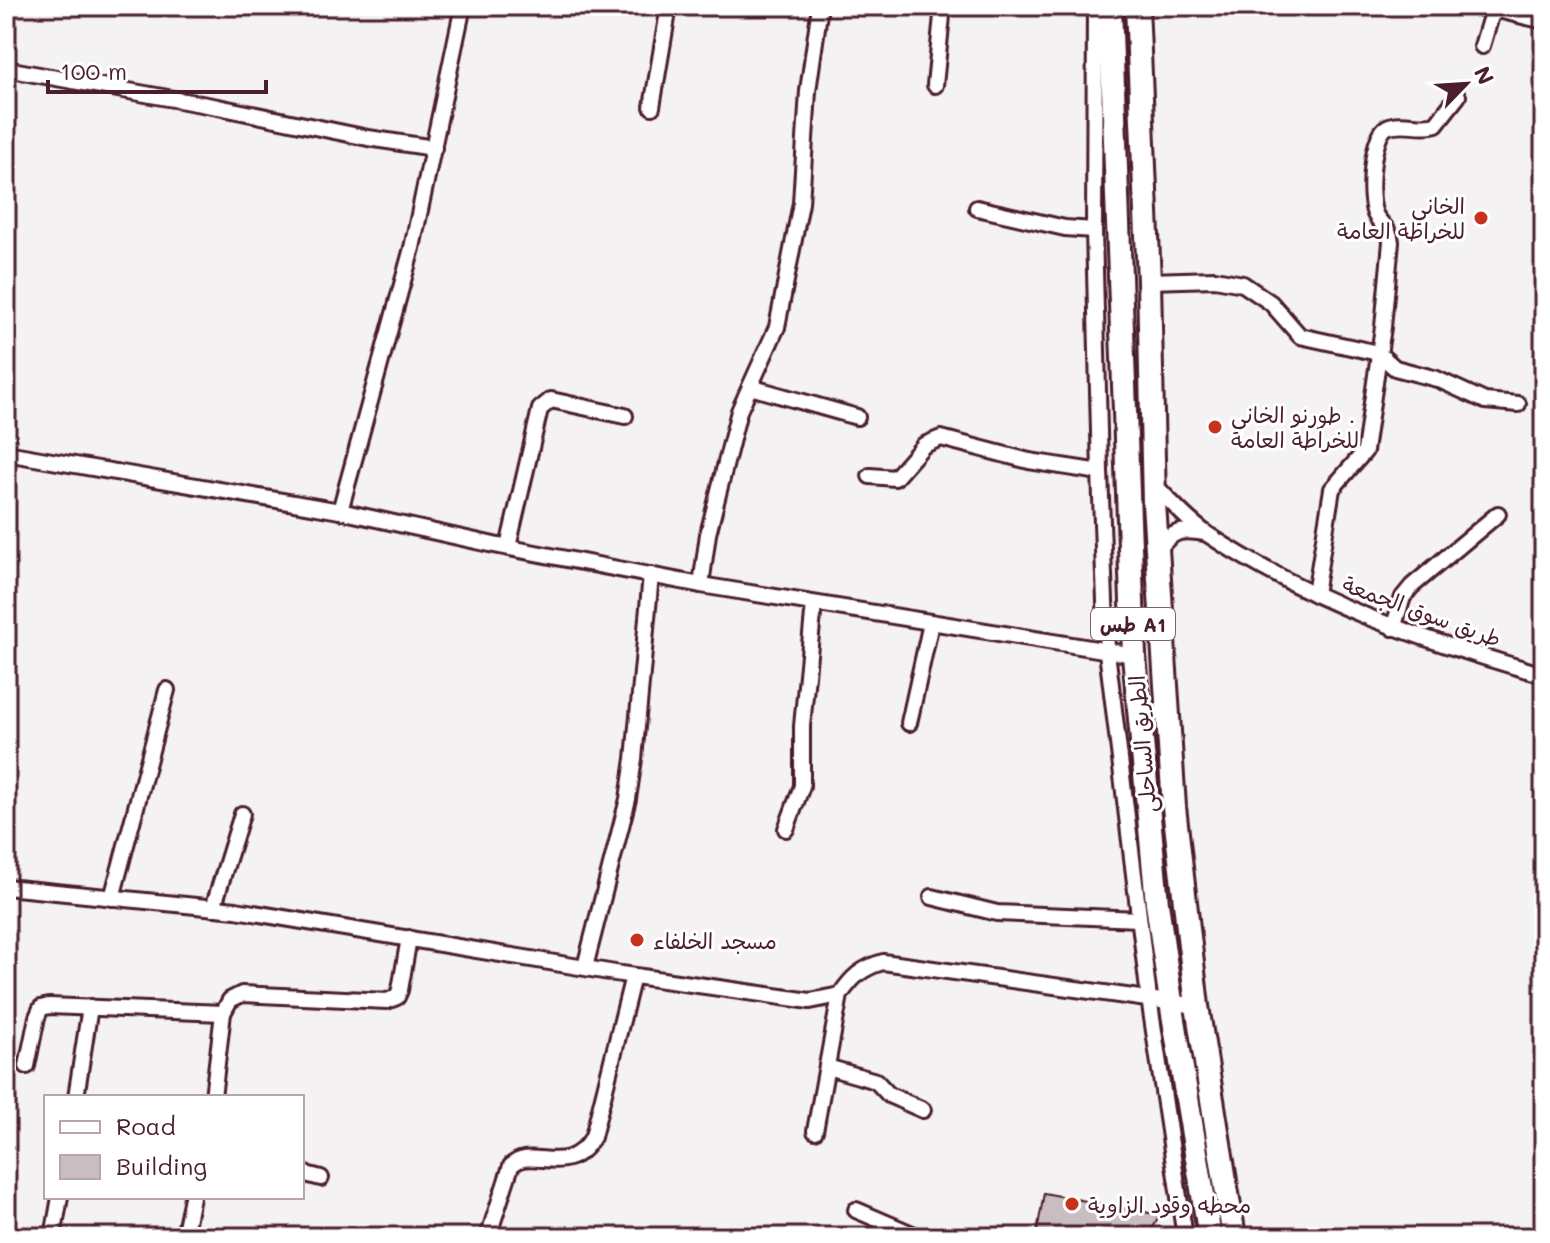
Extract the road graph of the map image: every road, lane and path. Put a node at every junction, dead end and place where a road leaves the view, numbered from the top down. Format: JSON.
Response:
{"nodes":[{"id":1,"x":463,"y":6,"type":"edge"},
{"id":2,"x":669,"y":6,"type":"edge"},
{"id":3,"x":820,"y":6,"type":"edge"},
{"id":4,"x":943,"y":6,"type":"edge"},
{"id":5,"x":1095,"y":6,"type":"edge"},
{"id":6,"x":1110,"y":6,"type":"edge"},
{"id":7,"x":1137,"y":6,"type":"edge"},
{"id":8,"x":1544,"y":21,"type":"edge"},
{"id":9,"x":1482,"y":46,"type":"dead end"},
{"id":10,"x":1139,"y":65,"type":"junction"},
{"id":11,"x":1112,"y":66,"type":"junction"},
{"id":12,"x":6,"y":69,"type":"edge"},
{"id":13,"x":935,"y":85,"type":"dead end"},
{"id":14,"x":1458,"y":96,"type":"dead end"},
{"id":15,"x":652,"y":107,"type":"dead end"},
{"id":16,"x":434,"y":148,"type":"junction"},
{"id":17,"x":977,"y":208,"type":"dead end"},
{"id":18,"x":1094,"y":230,"type":"junction"},
{"id":19,"x":1149,"y":281,"type":"junction"},
{"id":20,"x":1378,"y":353,"type":"junction"},
{"id":21,"x":750,"y":387,"type":"junction"},
{"id":22,"x":1518,"y":404,"type":"dead end"},
{"id":23,"x":625,"y":416,"type":"dead end"},
{"id":24,"x":857,"y":417,"type":"dead end"},
{"id":25,"x":6,"y":453,"type":"edge"},
{"id":26,"x":1100,"y":472,"type":"junction"},
{"id":27,"x":870,"y":476,"type":"dead end"},
{"id":28,"x":1154,"y":484,"type":"junction"},
{"id":29,"x":340,"y":511,"type":"junction"},
{"id":30,"x":1498,"y":514,"type":"dead end"},
{"id":31,"x":1206,"y":533,"type":"junction"},
{"id":32,"x":508,"y":547,"type":"junction"},
{"id":33,"x":1157,"y":551,"type":"junction"},
{"id":34,"x":651,"y":575,"type":"junction"},
{"id":35,"x":701,"y":585,"type":"junction"},
{"id":36,"x":1315,"y":594,"type":"junction"},
{"id":37,"x":814,"y":604,"type":"junction"},
{"id":38,"x":931,"y":623,"type":"junction"},
{"id":39,"x":1393,"y":628,"type":"junction"},
{"id":40,"x":1107,"y":652,"type":"junction"},
{"id":41,"x":1134,"y":655,"type":"junction"},
{"id":42,"x":1544,"y":675,"type":"edge"},
{"id":43,"x":167,"y":690,"type":"dead end"},
{"id":44,"x":909,"y":723,"type":"dead end"},
{"id":45,"x":242,"y":814,"type":"dead end"},
{"id":46,"x":786,"y":829,"type":"dead end"},
{"id":47,"x":6,"y":887,"type":"edge"},
{"id":48,"x":932,"y":897,"type":"dead end"},
{"id":49,"x":112,"y":898,"type":"junction"},
{"id":50,"x":213,"y":908,"type":"junction"},
{"id":51,"x":1139,"y":919,"type":"junction"},
{"id":52,"x":409,"y":938,"type":"junction"},
{"id":53,"x":585,"y":967,"type":"junction"},
{"id":54,"x":633,"y":976,"type":"junction"},
{"id":55,"x":840,"y":995,"type":"junction"},
{"id":56,"x":1160,"y":1000,"type":"junction"},
{"id":57,"x":1197,"y":1006,"type":"junction"},
{"id":58,"x":90,"y":1007,"type":"junction"},
{"id":59,"x":223,"y":1013,"type":"junction"},
{"id":60,"x":27,"y":1066,"type":"dead end"},
{"id":61,"x":827,"y":1067,"type":"junction"},
{"id":62,"x":76,"y":1095,"type":"edge"},
{"id":63,"x":213,"y":1095,"type":"edge"},
{"id":64,"x":923,"y":1110,"type":"dead end"},
{"id":65,"x":815,"y":1131,"type":"dead end"},
{"id":66,"x":304,"y":1174,"type":"edge"},
{"id":67,"x":321,"y":1178,"type":"dead end"},
{"id":68,"x":60,"y":1199,"type":"edge"},
{"id":69,"x":192,"y":1199,"type":"edge"},
{"id":70,"x":856,"y":1210,"type":"dead end"},
{"id":71,"x":53,"y":1237,"type":"edge"},
{"id":72,"x":184,"y":1237,"type":"edge"},
{"id":73,"x":488,"y":1237,"type":"edge"},
{"id":74,"x":919,"y":1237,"type":"edge"},
{"id":75,"x":1185,"y":1237,"type":"edge"},
{"id":76,"x":1210,"y":1237,"type":"edge"},
{"id":77,"x":1234,"y":1237,"type":"edge"}],
"edges":[{"from":1,"to":16,"type":"street"},
{"from":2,"to":15,"type":"street"},
{"from":3,"to":21,"type":"street"},
{"from":4,"to":13,"type":"street"},
{"from":5,"to":18,"type":"street"},
{"from":6,"to":11,"type":"highway","name":"الطريق الساحلى","number":"طس A1"},
{"from":7,"to":10,"type":"highway","name":"الطريق الساحلى","number":"طس A1"},
{"from":8,"to":9,"type":"street"},
{"from":10,"to":11,"type":"highway"},
{"from":10,"to":19,"type":"highway","name":"الطريق الساحلى","number":"طس A1"},
{"from":11,"to":41,"type":"highway","name":"الطريق الساحلى","number":"طس A1"},
{"from":12,"to":16,"type":"street"},
{"from":14,"to":20,"type":"street"},
{"from":16,"to":29,"type":"street"},
{"from":17,"to":18,"type":"street"},
{"from":18,"to":26,"type":"street"},
{"from":19,"to":20,"type":"street"},
{"from":19,"to":28,"type":"highway","name":"الطريق الساحلى","number":"طس A1"},
{"from":20,"to":22,"type":"street"},
{"from":20,"to":36,"type":"street"},
{"from":21,"to":24,"type":"street"},
{"from":21,"to":35,"type":"street"},
{"from":23,"to":32,"type":"street"},
{"from":25,"to":29,"type":"street"},
{"from":26,"to":27,"type":"street"},
{"from":26,"to":40,"type":"street"},
{"from":28,"to":31,"type":"street","name":"طريق سوق الجمعة"},
{"from":28,"to":33,"type":"highway","name":"الطريق الساحلى","number":"طس A1"},
{"from":29,"to":32,"type":"street"},
{"from":30,"to":39,"type":"street"},
{"from":31,"to":33,"type":"street"},
{"from":31,"to":36,"type":"street","name":"طريق سوق الجمعة"},
{"from":32,"to":34,"type":"street"},
{"from":33,"to":57,"type":"highway","name":"الطريق الساحلى","number":"طس A1"},
{"from":34,"to":35,"type":"street"},
{"from":34,"to":53,"type":"street"},
{"from":35,"to":37,"type":"street"},
{"from":36,"to":39,"type":"street","name":"طريق سوق الجمعة"},
{"from":37,"to":38,"type":"street"},
{"from":37,"to":46,"type":"street"},
{"from":38,"to":40,"type":"street"},
{"from":38,"to":44,"type":"street"},
{"from":39,"to":42,"type":"street","name":"طريق سوق الجمعة"},
{"from":40,"to":41,"type":"street"},
{"from":40,"to":51,"type":"street"},
{"from":41,"to":56,"type":"highway","name":"الطريق الساحلى","number":"طس A1"},
{"from":43,"to":49,"type":"street"},
{"from":45,"to":50,"type":"street"},
{"from":47,"to":49,"type":"street"},
{"from":48,"to":51,"type":"street"},
{"from":49,"to":50,"type":"street"},
{"from":50,"to":52,"type":"street"},
{"from":51,"to":56,"type":"street"},
{"from":52,"to":53,"type":"street"},
{"from":52,"to":59,"type":"street"},
{"from":53,"to":54,"type":"street"},
{"from":54,"to":55,"type":"street"},
{"from":54,"to":73,"type":"street"},
{"from":55,"to":56,"type":"street"},
{"from":55,"to":61,"type":"street"},
{"from":56,"to":57,"type":"street"},
{"from":56,"to":75,"type":"street"},
{"from":56,"to":76,"type":"highway","name":"الطريق الساحلى","number":"طس A1"},
{"from":57,"to":77,"type":"highway","name":"الطريق الساحلى","number":"طس A1"},
{"from":58,"to":59,"type":"street"},
{"from":58,"to":60,"type":"street"},
{"from":58,"to":62,"type":"street"},
{"from":59,"to":63,"type":"street"},
{"from":61,"to":64,"type":"street"},
{"from":61,"to":65,"type":"street"},
{"from":66,"to":67,"type":"street"},
{"from":68,"to":71,"type":"street"},
{"from":69,"to":72,"type":"street"},
{"from":70,"to":74,"type":"street"}]}
